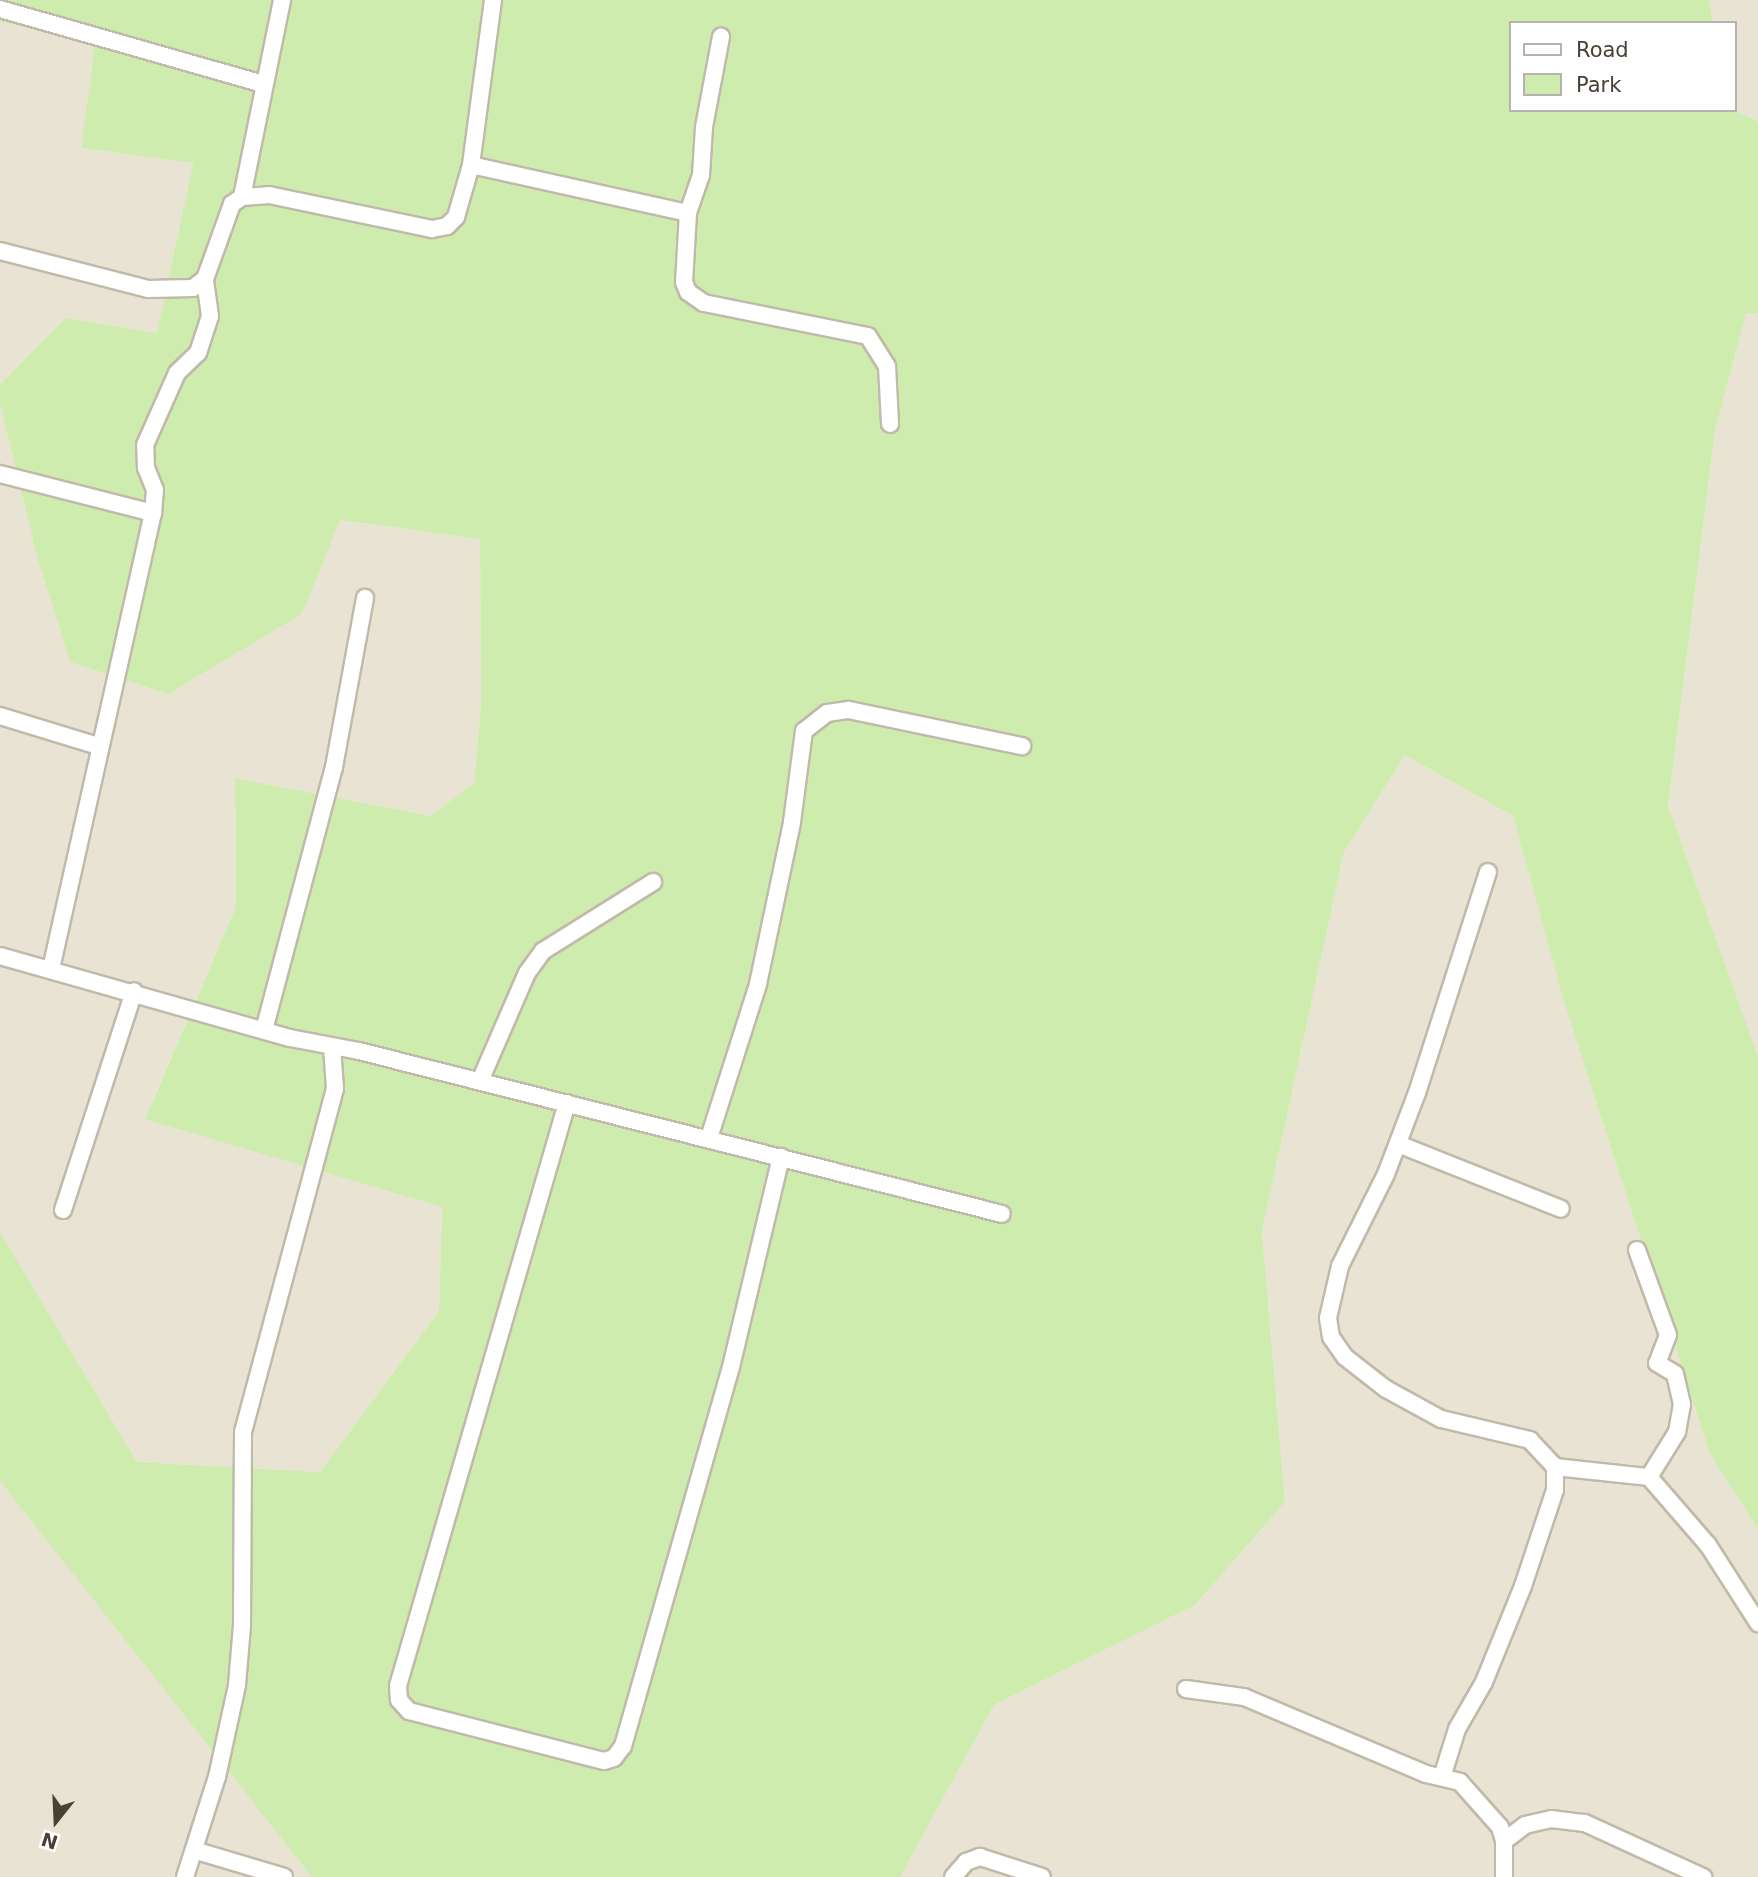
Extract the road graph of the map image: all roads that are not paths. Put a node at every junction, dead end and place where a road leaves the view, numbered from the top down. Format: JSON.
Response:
{"nodes":[{"id":1,"x":282,"y":0,"type":"edge"},
{"id":2,"x":493,"y":0,"type":"edge"},
{"id":3,"x":0,"y":9,"type":"edge"},
{"id":4,"x":721,"y":37,"type":"dead end"},
{"id":5,"x":264,"y":84,"type":"junction"},
{"id":6,"x":471,"y":165,"type":"junction"},
{"id":7,"x":242,"y":197,"type":"junction"},
{"id":8,"x":688,"y":213,"type":"junction"},
{"id":9,"x":0,"y":251,"type":"edge"},
{"id":10,"x":205,"y":279,"type":"junction"},
{"id":11,"x":890,"y":424,"type":"dead end"},
{"id":12,"x":0,"y":474,"type":"edge"},
{"id":13,"x":153,"y":513,"type":"junction"},
{"id":14,"x":365,"y":598,"type":"dead end"},
{"id":15,"x":0,"y":716,"type":"edge"},
{"id":16,"x":98,"y":746,"type":"junction"},
{"id":17,"x":1022,"y":746,"type":"dead end"},
{"id":18,"x":1489,"y":872,"type":"dead end"},
{"id":19,"x":653,"y":882,"type":"dead end"},
{"id":20,"x":0,"y":956,"type":"edge"},
{"id":21,"x":51,"y":969,"type":"junction"},
{"id":22,"x":134,"y":991,"type":"junction"},
{"id":23,"x":264,"y":1030,"type":"junction"},
{"id":24,"x":332,"y":1047,"type":"junction"},
{"id":25,"x":480,"y":1081,"type":"junction"},
{"id":26,"x":567,"y":1103,"type":"junction"},
{"id":27,"x":709,"y":1138,"type":"junction"},
{"id":28,"x":1398,"y":1144,"type":"junction"},
{"id":29,"x":781,"y":1157,"type":"junction"},
{"id":30,"x":64,"y":1209,"type":"dead end"},
{"id":31,"x":1561,"y":1209,"type":"dead end"},
{"id":32,"x":1002,"y":1214,"type":"dead end"},
{"id":33,"x":1637,"y":1250,"type":"dead end"},
{"id":34,"x":1555,"y":1467,"type":"junction"},
{"id":35,"x":1649,"y":1477,"type":"junction"},
{"id":36,"x":1758,"y":1623,"type":"edge"},
{"id":37,"x":1186,"y":1689,"type":"dead end"},
{"id":38,"x":1443,"y":1774,"type":"junction"},
{"id":39,"x":1504,"y":1841,"type":"junction"},
{"id":40,"x":197,"y":1851,"type":"junction"},
{"id":41,"x":185,"y":1877,"type":"edge"},
{"id":42,"x":284,"y":1877,"type":"edge"},
{"id":43,"x":953,"y":1877,"type":"edge"},
{"id":44,"x":1042,"y":1877,"type":"edge"},
{"id":45,"x":1504,"y":1877,"type":"edge"},
{"id":46,"x":1703,"y":1877,"type":"edge"}],
"edges":[{"from":1,"to":5,"type":"street"},
{"from":2,"to":6,"type":"street"},
{"from":3,"to":5,"type":"street"},
{"from":4,"to":8,"type":"street"},
{"from":5,"to":7,"type":"street"},
{"from":6,"to":7,"type":"street"},
{"from":6,"to":8,"type":"street"},
{"from":7,"to":10,"type":"street"},
{"from":8,"to":11,"type":"street"},
{"from":9,"to":10,"type":"street"},
{"from":10,"to":13,"type":"street"},
{"from":12,"to":13,"type":"street"},
{"from":13,"to":16,"type":"street"},
{"from":14,"to":23,"type":"street"},
{"from":15,"to":16,"type":"street"},
{"from":16,"to":21,"type":"street"},
{"from":17,"to":27,"type":"street"},
{"from":18,"to":28,"type":"street"},
{"from":19,"to":25,"type":"street"},
{"from":20,"to":21,"type":"street"},
{"from":21,"to":22,"type":"street"},
{"from":22,"to":23,"type":"street"},
{"from":22,"to":30,"type":"street"},
{"from":23,"to":24,"type":"street"},
{"from":24,"to":25,"type":"street"},
{"from":24,"to":40,"type":"street"},
{"from":25,"to":26,"type":"street"},
{"from":26,"to":27,"type":"street"},
{"from":26,"to":29,"type":"street"},
{"from":27,"to":29,"type":"street"},
{"from":28,"to":31,"type":"street"},
{"from":28,"to":34,"type":"street"},
{"from":29,"to":32,"type":"street"},
{"from":33,"to":35,"type":"street"},
{"from":34,"to":35,"type":"street"},
{"from":34,"to":38,"type":"street"},
{"from":35,"to":36,"type":"street"},
{"from":37,"to":38,"type":"street"},
{"from":38,"to":39,"type":"street"},
{"from":39,"to":45,"type":"street"},
{"from":39,"to":46,"type":"street"},
{"from":40,"to":41,"type":"street"},
{"from":40,"to":42,"type":"street"},
{"from":43,"to":44,"type":"street"}]}
